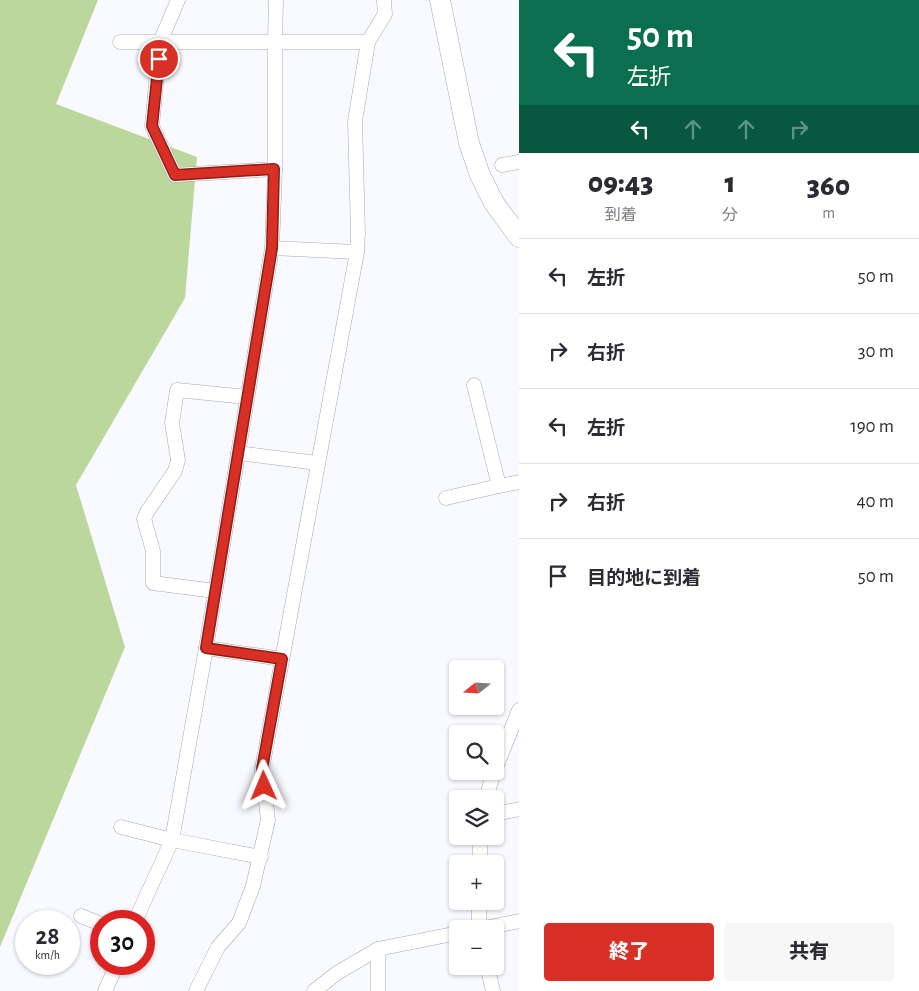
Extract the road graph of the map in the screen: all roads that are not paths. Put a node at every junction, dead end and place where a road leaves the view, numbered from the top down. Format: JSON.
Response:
{"nodes":[{"id":1,"x":178,"y":0,"type":"edge"},
{"id":2,"x":276,"y":0,"type":"edge"},
{"id":3,"x":384,"y":0,"type":"edge"},
{"id":4,"x":440,"y":0,"type":"edge"},
{"id":5,"x":120,"y":42,"type":"dead end"},
{"id":6,"x":160,"y":42,"type":"junction"},
{"id":7,"x":275,"y":42,"type":"junction"},
{"id":8,"x":368,"y":42,"type":"junction"},
{"id":9,"x":519,"y":162,"type":"edge"},
{"id":10,"x":502,"y":165,"type":"dead end"},
{"id":11,"x":274,"y":169,"type":"junction"},
{"id":12,"x":519,"y":237,"type":"edge"},
{"id":13,"x":272,"y":248,"type":"junction"},
{"id":14,"x":357,"y":252,"type":"junction"},
{"id":15,"x":474,"y":385,"type":"dead end"},
{"id":16,"x":247,"y":397,"type":"junction"},
{"id":17,"x":238,"y":453,"type":"junction"},
{"id":18,"x":318,"y":463,"type":"junction"},
{"id":19,"x":519,"y":482,"type":"edge"},
{"id":20,"x":499,"y":486,"type":"junction"},
{"id":21,"x":446,"y":498,"type":"dead end"},
{"id":22,"x":215,"y":591,"type":"junction"},
{"id":23,"x":206,"y":648,"type":"junction"},
{"id":24,"x":282,"y":659,"type":"junction"},
{"id":25,"x":519,"y":710,"type":"edge"},
{"id":26,"x":504,"y":748,"type":"edge"},
{"id":27,"x":519,"y":809,"type":"edge"},
{"id":28,"x":504,"y":812,"type":"edge"},
{"id":29,"x":122,"y":827,"type":"dead end"},
{"id":30,"x":172,"y":840,"type":"junction"},
{"id":31,"x":261,"y":857,"type":"junction"},
{"id":32,"x":141,"y":910,"type":"edge"},
{"id":33,"x":81,"y":916,"type":"dead end"},
{"id":34,"x":90,"y":920,"type":"edge"},
{"id":35,"x":519,"y":921,"type":"edge"},
{"id":36,"x":504,"y":924,"type":"edge"},
{"id":37,"x":449,"y":935,"type":"edge"},
{"id":38,"x":378,"y":950,"type":"junction"},
{"id":39,"x":112,"y":975,"type":"edge"},
{"id":40,"x":489,"y":975,"type":"edge"},
{"id":41,"x":105,"y":991,"type":"edge"},
{"id":42,"x":196,"y":991,"type":"edge"},
{"id":43,"x":314,"y":991,"type":"edge"},
{"id":44,"x":378,"y":991,"type":"edge"},
{"id":45,"x":492,"y":991,"type":"edge"}],
"edges":[{"from":1,"to":6,"type":"street"},
{"from":2,"to":7,"type":"street"},
{"from":3,"to":8,"type":"street"},
{"from":4,"to":12,"type":"street"},
{"from":5,"to":6,"type":"street"},
{"from":6,"to":7,"type":"street"},
{"from":6,"to":11,"type":"street"},
{"from":7,"to":8,"type":"street"},
{"from":7,"to":11,"type":"street"},
{"from":8,"to":14,"type":"street"},
{"from":9,"to":10,"type":"street"},
{"from":11,"to":13,"type":"street"},
{"from":13,"to":14,"type":"street"},
{"from":13,"to":16,"type":"street"},
{"from":14,"to":18,"type":"street"},
{"from":15,"to":20,"type":"street"},
{"from":16,"to":17,"type":"street"},
{"from":16,"to":22,"type":"street"},
{"from":17,"to":18,"type":"street"},
{"from":17,"to":22,"type":"street"},
{"from":18,"to":24,"type":"street"},
{"from":19,"to":20,"type":"street"},
{"from":20,"to":21,"type":"street"},
{"from":22,"to":23,"type":"street"},
{"from":23,"to":24,"type":"street"},
{"from":23,"to":30,"type":"street"},
{"from":24,"to":31,"type":"street"},
{"from":25,"to":26,"type":"street"},
{"from":27,"to":28,"type":"street"},
{"from":29,"to":30,"type":"street"},
{"from":30,"to":31,"type":"street"},
{"from":30,"to":32,"type":"street"},
{"from":31,"to":42,"type":"street"},
{"from":33,"to":34,"type":"street"},
{"from":35,"to":36,"type":"street"},
{"from":37,"to":38,"type":"street"},
{"from":38,"to":43,"type":"street"},
{"from":38,"to":44,"type":"street"},
{"from":39,"to":41,"type":"street"},
{"from":40,"to":45,"type":"street"}]}
